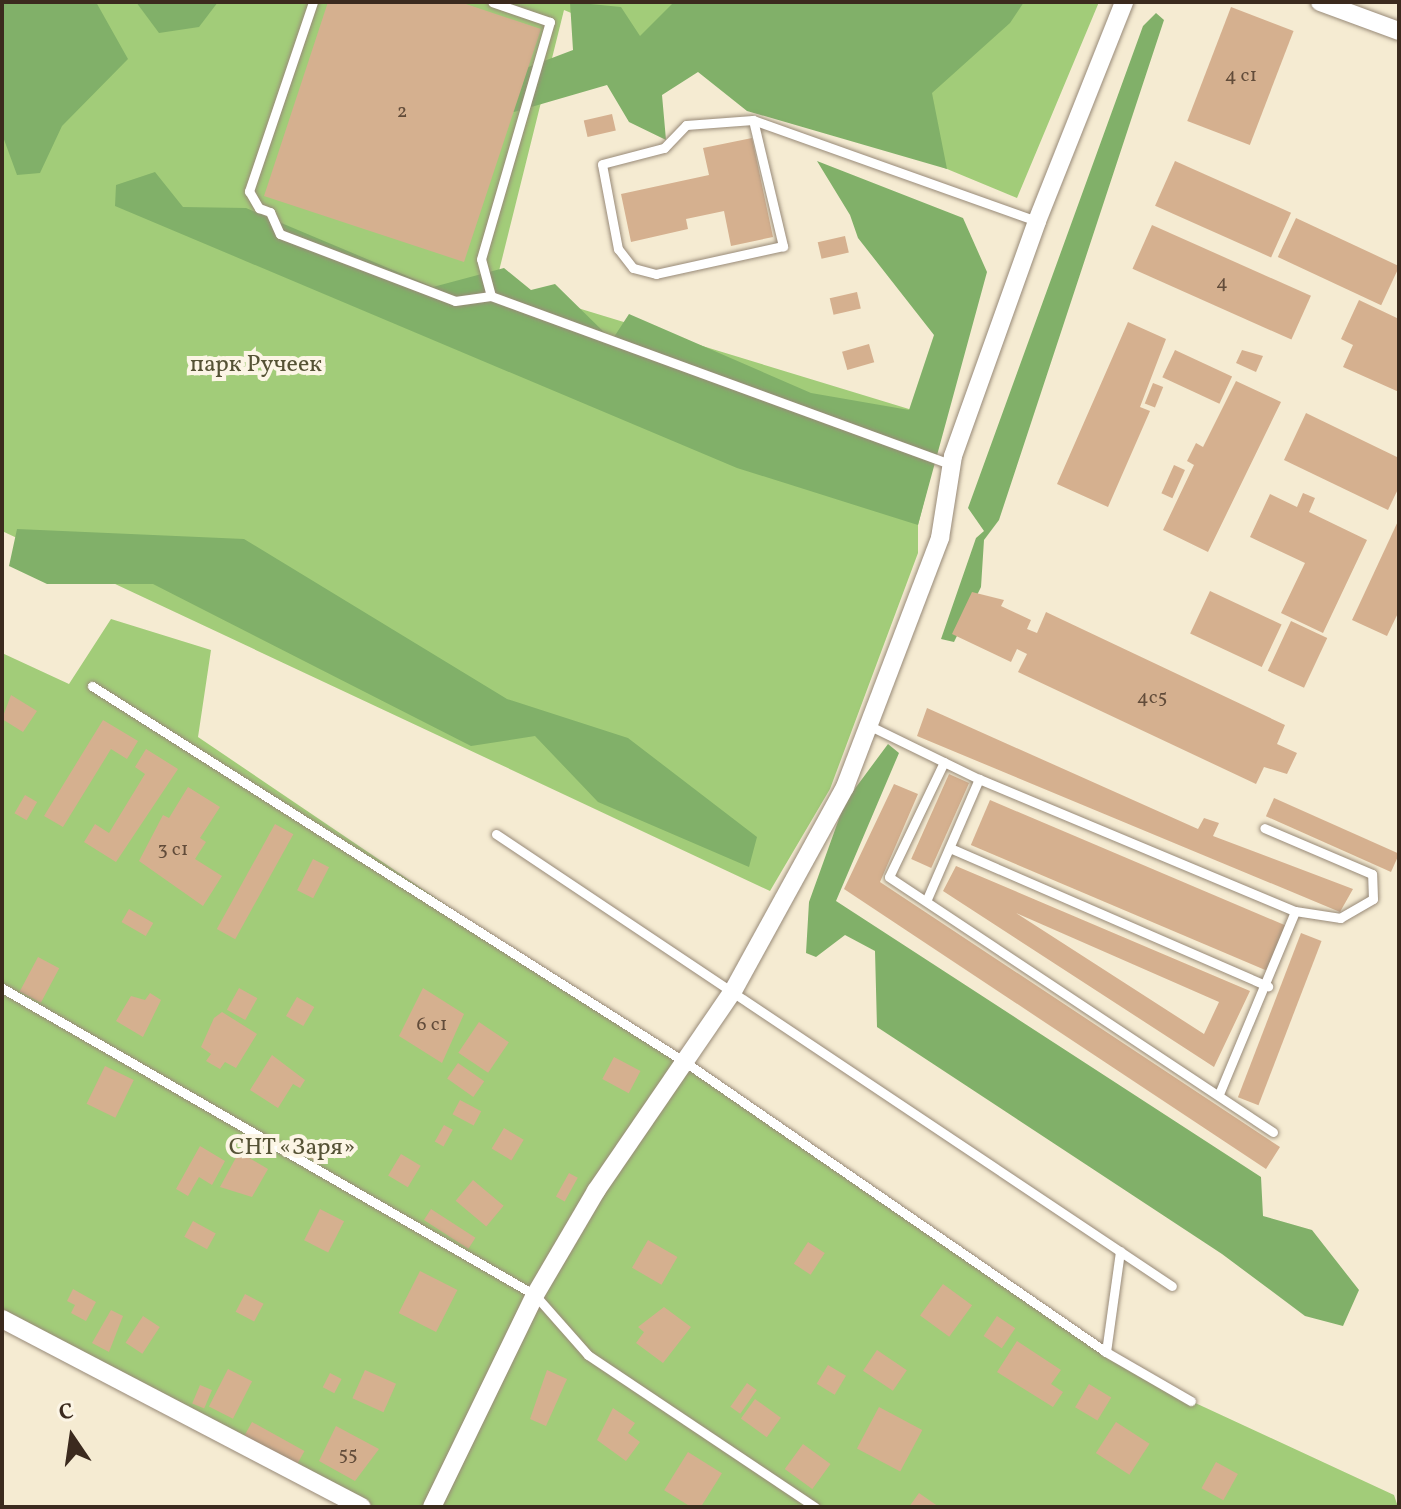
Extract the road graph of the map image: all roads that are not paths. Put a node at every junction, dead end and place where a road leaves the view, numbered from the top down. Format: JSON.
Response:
{"nodes":[{"id":1,"x":313,"y":2,"type":"edge"},
{"id":2,"x":492,"y":2,"type":"edge"},
{"id":3,"x":1124,"y":2,"type":"edge"},
{"id":4,"x":1321,"y":2,"type":"edge"},
{"id":5,"x":1399,"y":31,"type":"edge"},
{"id":6,"x":753,"y":120,"type":"junction"},
{"id":7,"x":1037,"y":221,"type":"junction"},
{"id":8,"x":491,"y":296,"type":"junction"},
{"id":9,"x":951,"y":464,"type":"junction"},
{"id":10,"x":92,"y":686,"type":"dead end"},
{"id":11,"x":866,"y":724,"type":"junction"},
{"id":12,"x":944,"y":762,"type":"junction"},
{"id":13,"x":979,"y":779,"type":"junction"},
{"id":14,"x":1264,"y":828,"type":"dead end"},
{"id":15,"x":496,"y":834,"type":"dead end"},
{"id":16,"x":950,"y":848,"type":"junction"},
{"id":17,"x":927,"y":899,"type":"junction"},
{"id":18,"x":1295,"y":911,"type":"junction"},
{"id":19,"x":1268,"y":986,"type":"junction"},
{"id":20,"x":2,"y":988,"type":"edge"},
{"id":21,"x":733,"y":991,"type":"junction"},
{"id":22,"x":685,"y":1062,"type":"junction"},
{"id":23,"x":1219,"y":1094,"type":"junction"},
{"id":24,"x":1273,"y":1132,"type":"dead end"},
{"id":25,"x":1120,"y":1251,"type":"junction"},
{"id":26,"x":1172,"y":1286,"type":"dead end"},
{"id":27,"x":535,"y":1295,"type":"junction"},
{"id":28,"x":2,"y":1319,"type":"edge"},
{"id":29,"x":1106,"y":1352,"type":"junction"},
{"id":30,"x":1191,"y":1401,"type":"dead end"},
{"id":31,"x":362,"y":1507,"type":"edge"},
{"id":32,"x":432,"y":1507,"type":"edge"},
{"id":33,"x":815,"y":1507,"type":"edge"}],
"edges":[{"from":1,"to":8,"type":"lane"},
{"from":2,"to":8,"type":"lane"},
{"from":3,"to":7,"type":"street"},
{"from":4,"to":5,"type":"street"},
{"from":6,"to":6,"type":"lane"},
{"from":6,"to":7,"type":"lane"},
{"from":7,"to":9,"type":"street"},
{"from":8,"to":9,"type":"lane"},
{"from":9,"to":11,"type":"street"},
{"from":10,"to":22,"type":"lane"},
{"from":11,"to":12,"type":"lane"},
{"from":11,"to":21,"type":"street"},
{"from":12,"to":13,"type":"lane"},
{"from":12,"to":17,"type":"lane"},
{"from":13,"to":16,"type":"lane"},
{"from":13,"to":18,"type":"lane"},
{"from":14,"to":18,"type":"lane"},
{"from":15,"to":21,"type":"lane"},
{"from":16,"to":17,"type":"lane"},
{"from":16,"to":19,"type":"lane"},
{"from":17,"to":23,"type":"lane"},
{"from":18,"to":19,"type":"lane"},
{"from":19,"to":23,"type":"lane"},
{"from":20,"to":27,"type":"lane"},
{"from":21,"to":22,"type":"street"},
{"from":21,"to":25,"type":"lane"},
{"from":22,"to":27,"type":"street"},
{"from":22,"to":29,"type":"lane"},
{"from":23,"to":24,"type":"lane"},
{"from":25,"to":26,"type":"lane"},
{"from":25,"to":29,"type":"lane"},
{"from":27,"to":32,"type":"street"},
{"from":27,"to":33,"type":"lane"},
{"from":28,"to":31,"type":"street"},
{"from":29,"to":30,"type":"lane"}]}
